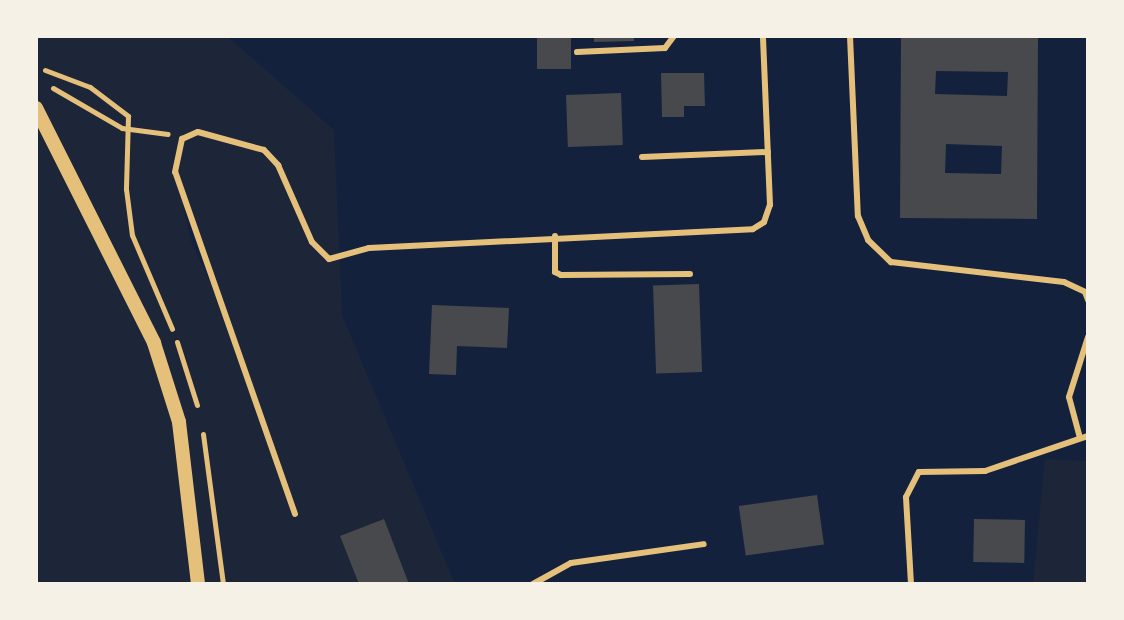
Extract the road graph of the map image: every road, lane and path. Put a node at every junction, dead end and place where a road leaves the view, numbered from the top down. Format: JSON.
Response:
{"nodes":[{"id":1,"x":674,"y":36,"type":"edge"},
{"id":2,"x":763,"y":36,"type":"edge"},
{"id":3,"x":850,"y":36,"type":"edge"},
{"id":4,"x":577,"y":52,"type":"dead end"},
{"id":5,"x":53,"y":88,"type":"dead end"},
{"id":6,"x":36,"y":108,"type":"edge"},
{"id":7,"x":182,"y":139,"type":"junction"},
{"id":8,"x":768,"y":152,"type":"junction"},
{"id":9,"x":642,"y":157,"type":"dead end"},
{"id":10,"x":555,"y":236,"type":"junction"},
{"id":11,"x":690,"y":274,"type":"dead end"},
{"id":12,"x":1088,"y":300,"type":"edge"},
{"id":13,"x":1088,"y":337,"type":"edge"},
{"id":14,"x":1084,"y":437,"type":"edge"},
{"id":15,"x":295,"y":514,"type":"dead end"},
{"id":16,"x":704,"y":544,"type":"dead end"},
{"id":17,"x":198,"y":584,"type":"edge"},
{"id":18,"x":533,"y":584,"type":"edge"},
{"id":19,"x":911,"y":584,"type":"edge"}],
"edges":[{"from":1,"to":4,"type":"lane"},
{"from":2,"to":8,"type":"lane"},
{"from":3,"to":12,"type":"lane"},
{"from":5,"to":7,"type":"path"},
{"from":6,"to":17,"type":"street"},
{"from":7,"to":10,"type":"lane"},
{"from":7,"to":15,"type":"lane"},
{"from":8,"to":9,"type":"lane"},
{"from":8,"to":10,"type":"lane"},
{"from":10,"to":11,"type":"lane"},
{"from":13,"to":14,"type":"lane"},
{"from":14,"to":19,"type":"lane"},
{"from":16,"to":18,"type":"lane"}]}
